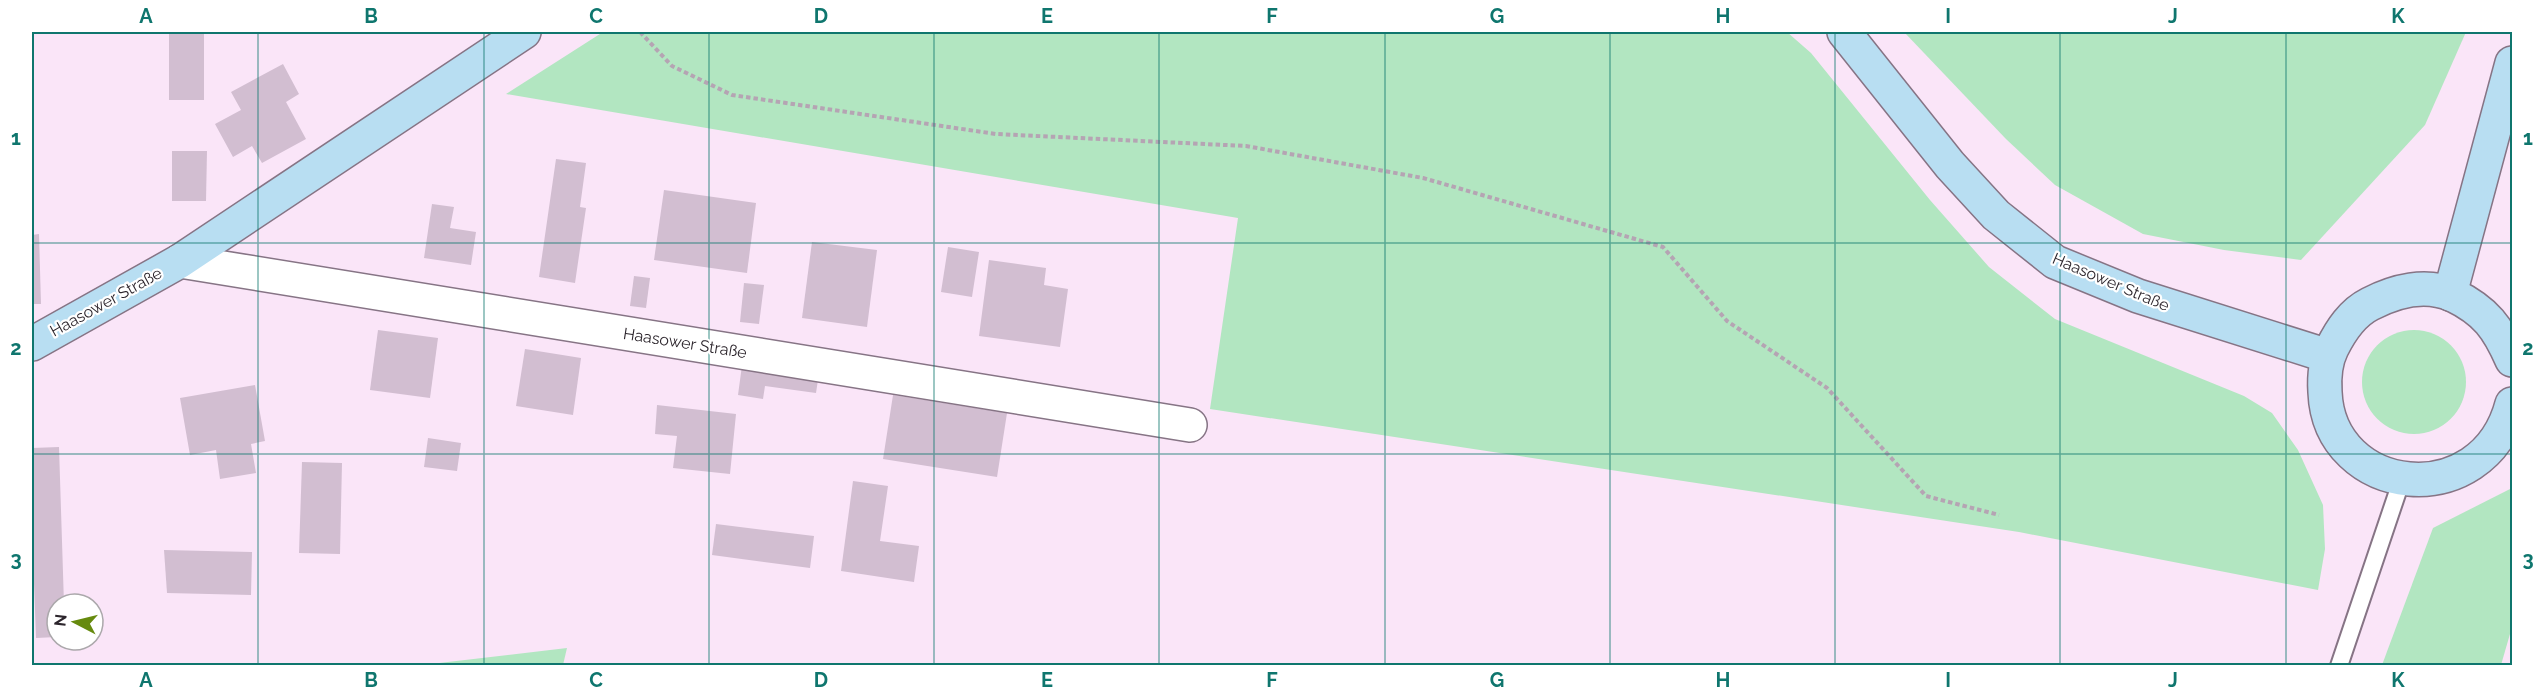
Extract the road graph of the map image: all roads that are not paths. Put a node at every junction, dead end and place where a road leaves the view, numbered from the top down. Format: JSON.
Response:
{"nodes":[{"id":1,"x":524,"y":32,"type":"edge"},
{"id":2,"x":1844,"y":32,"type":"edge"},
{"id":3,"x":2512,"y":63,"type":"edge"},
{"id":4,"x":180,"y":261,"type":"junction"},
{"id":5,"x":2450,"y":294,"type":"junction"},
{"id":6,"x":32,"y":344,"type":"edge"},
{"id":7,"x":2328,"y":356,"type":"junction"},
{"id":8,"x":2512,"y":360,"type":"edge"},
{"id":9,"x":2512,"y":404,"type":"edge"},
{"id":10,"x":1190,"y":425,"type":"dead end"},
{"id":11,"x":2402,"y":479,"type":"junction"},
{"id":12,"x":2339,"y":666,"type":"edge"}],
"edges":[{"from":1,"to":4,"type":"main road","name":"Haasower Straße"},
{"from":2,"to":7,"type":"main road","name":"Haasower Straße"},
{"from":3,"to":5,"type":"main road"},
{"from":4,"to":6,"type":"main road","name":"Haasower Straße"},
{"from":4,"to":10,"type":"street","name":"Haasower Straße"},
{"from":5,"to":7,"type":"main road"},
{"from":5,"to":8,"type":"main road"},
{"from":7,"to":11,"type":"main road"},
{"from":9,"to":11,"type":"main road"},
{"from":11,"to":12,"type":"lane"}]}
